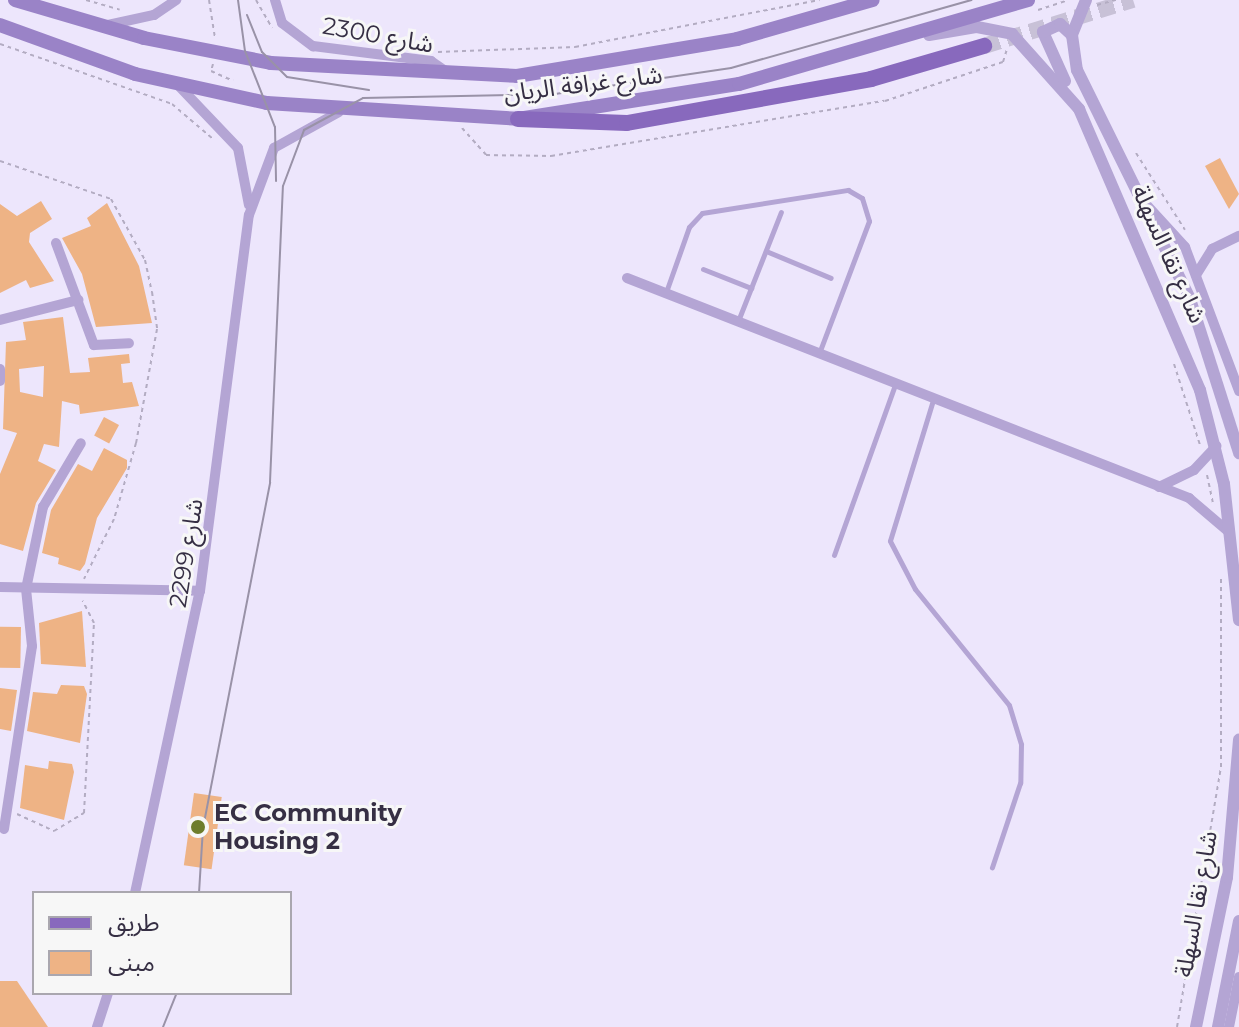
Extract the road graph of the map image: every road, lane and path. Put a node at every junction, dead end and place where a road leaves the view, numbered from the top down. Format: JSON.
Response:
{"nodes":[{"id":1,"x":15,"y":0,"type":"edge"},
{"id":2,"x":86,"y":0,"type":"edge"},
{"id":3,"x":176,"y":0,"type":"edge"},
{"id":4,"x":275,"y":0,"type":"edge"},
{"id":5,"x":820,"y":0,"type":"edge"},
{"id":6,"x":873,"y":0,"type":"edge"},
{"id":7,"x":1028,"y":0,"type":"edge"},
{"id":8,"x":1086,"y":0,"type":"edge"},
{"id":9,"x":1116,"y":0,"type":"edge"},
{"id":10,"x":855,"y":3,"type":"edge"},
{"id":11,"x":132,"y":11,"type":"dead end"},
{"id":12,"x":0,"y":25,"type":"edge"},
{"id":13,"x":101,"y":27,"type":"junction"},
{"id":14,"x":1072,"y":35,"type":"junction"},
{"id":15,"x":912,"y":38,"type":"junction"},
{"id":16,"x":984,"y":46,"type":"tunnel mouth"},
{"id":17,"x":434,"y":52,"type":"dead end"},
{"id":18,"x":449,"y":73,"type":"junction"},
{"id":19,"x":178,"y":85,"type":"junction"},
{"id":20,"x":1079,"y":109,"type":"junction"},
{"id":21,"x":339,"y":112,"type":"junction"},
{"id":22,"x":518,"y":119,"type":"junction"},
{"id":23,"x":0,"y":161,"type":"edge"},
{"id":24,"x":1141,"y":199,"type":"junction"},
{"id":25,"x":781,"y":212,"type":"dead end"},
{"id":26,"x":249,"y":215,"type":"junction"},
{"id":27,"x":1239,"y":236,"type":"edge"},
{"id":28,"x":56,"y":243,"type":"dead end"},
{"id":29,"x":1185,"y":247,"type":"junction"},
{"id":30,"x":1212,"y":249,"type":"junction"},
{"id":31,"x":766,"y":251,"type":"junction"},
{"id":32,"x":703,"y":269,"type":"dead end"},
{"id":33,"x":1196,"y":275,"type":"junction"},
{"id":34,"x":627,"y":278,"type":"dead end"},
{"id":35,"x":831,"y":278,"type":"dead end"},
{"id":36,"x":751,"y":288,"type":"junction"},
{"id":37,"x":666,"y":293,"type":"junction"},
{"id":38,"x":78,"y":300,"type":"junction"},
{"id":39,"x":0,"y":320,"type":"edge"},
{"id":40,"x":738,"y":322,"type":"junction"},
{"id":41,"x":129,"y":343,"type":"dead end"},
{"id":42,"x":1169,"y":348,"type":"dead end"},
{"id":43,"x":819,"y":354,"type":"junction"},
{"id":44,"x":0,"y":369,"type":"edge"},
{"id":45,"x":0,"y":381,"type":"edge"},
{"id":46,"x":895,"y":384,"type":"junction"},
{"id":47,"x":1239,"y":391,"type":"edge"},
{"id":48,"x":933,"y":399,"type":"junction"},
{"id":49,"x":81,"y":443,"type":"dead end"},
{"id":50,"x":1216,"y":446,"type":"junction"},
{"id":51,"x":1239,"y":453,"type":"edge"},
{"id":52,"x":1204,"y":461,"type":"junction"},
{"id":53,"x":1157,"y":487,"type":"junction"},
{"id":54,"x":1216,"y":517,"type":"junction"},
{"id":55,"x":1231,"y":534,"type":"junction"},
{"id":56,"x":834,"y":555,"type":"dead end"},
{"id":57,"x":1221,"y":575,"type":"dead end"},
{"id":58,"x":0,"y":587,"type":"edge"},
{"id":59,"x":82,"y":587,"type":"junction"},
{"id":60,"x":26,"y":589,"type":"junction"},
{"id":61,"x":200,"y":591,"type":"junction"},
{"id":62,"x":1239,"y":620,"type":"edge"},
{"id":63,"x":1239,"y":740,"type":"edge"},
{"id":64,"x":7,"y":813,"type":"junction"},
{"id":65,"x":4,"y":829,"type":"dead end"},
{"id":66,"x":992,"y":867,"type":"dead end"},
{"id":67,"x":135,"y":891,"type":"edge"},
{"id":68,"x":1239,"y":921,"type":"edge"},
{"id":69,"x":1239,"y":977,"type":"edge"},
{"id":70,"x":107,"y":995,"type":"edge"},
{"id":71,"x":97,"y":1027,"type":"edge"},
{"id":72,"x":1177,"y":1027,"type":"edge"},
{"id":73,"x":1196,"y":1027,"type":"edge"},
{"id":74,"x":1218,"y":1027,"type":"edge"},
{"id":75,"x":1229,"y":1027,"type":"edge"}],
"edges":[{"from":1,"to":13,"type":"main road","name":"شارع غرافة الريان"},
{"from":2,"to":11,"type":"path"},
{"from":3,"to":13,"type":"street"},
{"from":4,"to":18,"type":"street","name":"شارع 2300"},
{"from":5,"to":17,"type":"path"},
{"from":6,"to":10,"type":"main road","name":"شارع غرافة الريان"},
{"from":7,"to":15,"type":"main road","name":"شارع غرافة الريان"},
{"from":8,"to":9,"type":"path"},
{"from":8,"to":14,"type":"street"},
{"from":10,"to":18,"type":"main road","name":"شارع غرافة الريان"},
{"from":12,"to":19,"type":"main road","name":"شارع غرافة الريان"},
{"from":13,"to":18,"type":"main road","name":"شارع غرافة الريان"},
{"from":14,"to":20,"type":"street"},
{"from":14,"to":24,"type":"street","name":"شارع نقا السهلة"},
{"from":15,"to":20,"type":"street","name":"شارع نقا السهلة"},
{"from":15,"to":22,"type":"main road","name":"شارع غرافة الريان"},
{"from":16,"to":22,"type":"main road"},
{"from":19,"to":21,"type":"main road","name":"شارع غرافة الريان"},
{"from":19,"to":26,"type":"street","name":"شارع 2299"},
{"from":20,"to":50,"type":"street","name":"شارع نقا السهلة"},
{"from":21,"to":22,"type":"main road","name":"شارع غرافة الريان"},
{"from":21,"to":26,"type":"street","name":"شارع 2299"},
{"from":23,"to":59,"type":"path"},
{"from":24,"to":29,"type":"street","name":"شارع نقا السهلة"},
{"from":24,"to":51,"type":"street","name":"شارع نقا السهلة"},
{"from":25,"to":31,"type":"lane"},
{"from":26,"to":61,"type":"street","name":"شارع 2299"},
{"from":27,"to":30,"type":"street"},
{"from":28,"to":38,"type":"street"},
{"from":29,"to":30,"type":"street"},
{"from":29,"to":33,"type":"street","name":"شارع نقا السهلة"},
{"from":30,"to":33,"type":"street"},
{"from":31,"to":35,"type":"lane"},
{"from":31,"to":36,"type":"lane"},
{"from":32,"to":36,"type":"lane"},
{"from":33,"to":47,"type":"street","name":"شارع نقا السهلة"},
{"from":34,"to":37,"type":"street"},
{"from":36,"to":40,"type":"lane"},
{"from":37,"to":40,"type":"street"},
{"from":37,"to":43,"type":"lane"},
{"from":38,"to":39,"type":"street"},
{"from":38,"to":41,"type":"street"},
{"from":40,"to":43,"type":"street"},
{"from":42,"to":52,"type":"path"},
{"from":43,"to":46,"type":"street"},
{"from":44,"to":45,"type":"street"},
{"from":46,"to":48,"type":"street"},
{"from":46,"to":56,"type":"lane"},
{"from":48,"to":53,"type":"street"},
{"from":48,"to":66,"type":"lane"},
{"from":49,"to":60,"type":"street"},
{"from":50,"to":52,"type":"street"},
{"from":50,"to":55,"type":"street","name":"شارع نقا السهلة"},
{"from":52,"to":53,"type":"street"},
{"from":52,"to":54,"type":"path"},
{"from":53,"to":54,"type":"street"},
{"from":54,"to":55,"type":"street"},
{"from":55,"to":62,"type":"street","name":"شارع نقا السهلة"},
{"from":57,"to":72,"type":"path"},
{"from":58,"to":60,"type":"street"},
{"from":59,"to":60,"type":"street"},
{"from":59,"to":61,"type":"street"},
{"from":59,"to":64,"type":"path"},
{"from":60,"to":64,"type":"street"},
{"from":61,"to":67,"type":"street","name":"شارع 2299"},
{"from":63,"to":73,"type":"street","name":"شارع نقا السهلة"},
{"from":64,"to":65,"type":"street"},
{"from":68,"to":74,"type":"street","name":"شارع نقا السهلة"},
{"from":69,"to":75,"type":"street"},
{"from":70,"to":71,"type":"street"}]}
